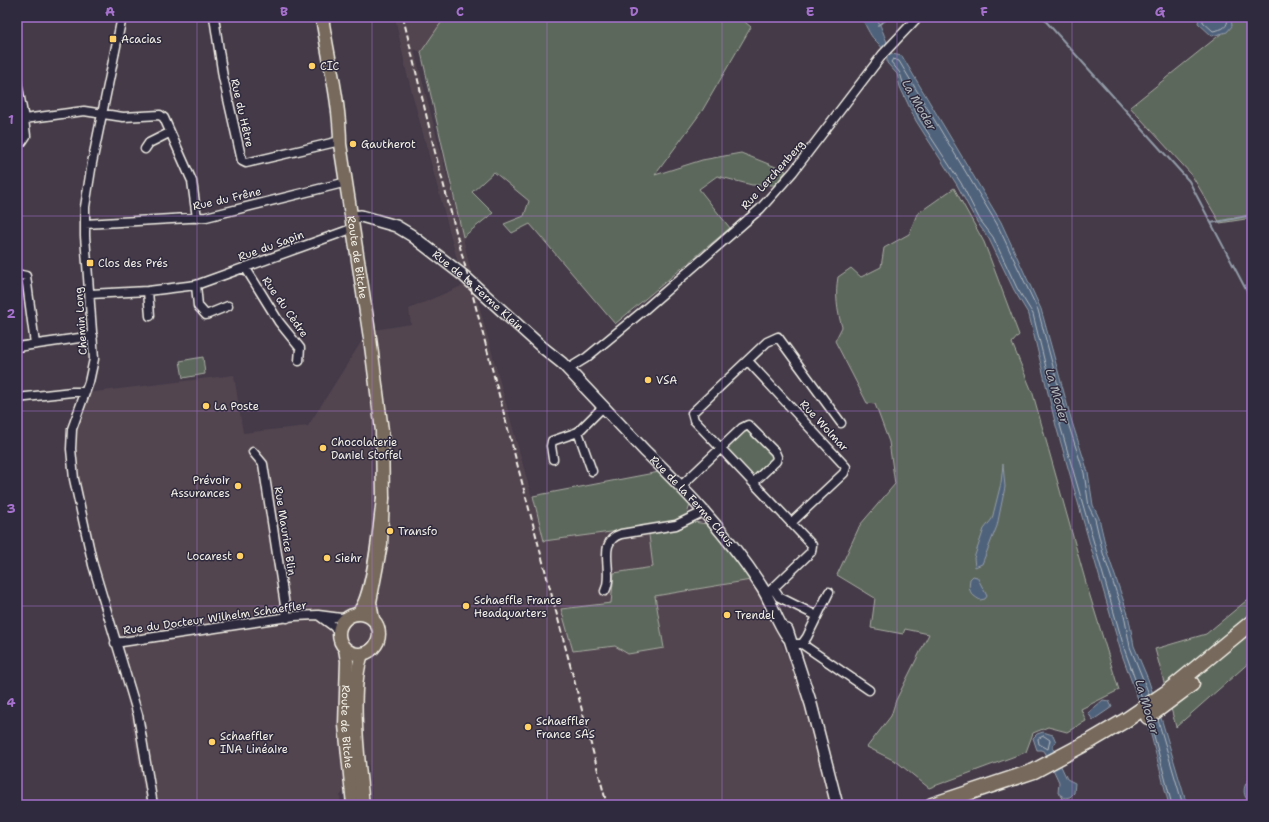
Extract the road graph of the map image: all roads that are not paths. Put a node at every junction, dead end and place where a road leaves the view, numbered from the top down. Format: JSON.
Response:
{"nodes":[{"id":1,"x":122,"y":17,"type":"edge"},
{"id":2,"x":214,"y":17,"type":"edge"},
{"id":3,"x":322,"y":17,"type":"edge"},
{"id":4,"x":918,"y":17,"type":"edge"},
{"id":5,"x":17,"y":82,"type":"edge"},
{"id":6,"x":102,"y":114,"type":"junction"},
{"id":7,"x":24,"y":119,"type":"junction"},
{"id":8,"x":169,"y":132,"type":"junction"},
{"id":9,"x":340,"y":141,"type":"junction"},
{"id":10,"x":17,"y":143,"type":"edge"},
{"id":11,"x":145,"y":149,"type":"dead end"},
{"id":12,"x":347,"y":182,"type":"junction"},
{"id":13,"x":352,"y":217,"type":"junction"},
{"id":14,"x":197,"y":218,"type":"junction"},
{"id":15,"x":85,"y":224,"type":"junction"},
{"id":16,"x":245,"y":267,"type":"junction"},
{"id":17,"x":17,"y":274,"type":"edge"},
{"id":18,"x":196,"y":285,"type":"junction"},
{"id":19,"x":148,"y":291,"type":"junction"},
{"id":20,"x":90,"y":294,"type":"junction"},
{"id":21,"x":228,"y":306,"type":"dead end"},
{"id":22,"x":150,"y":316,"type":"dead end"},
{"id":23,"x":93,"y":336,"type":"junction"},
{"id":24,"x":35,"y":344,"type":"junction"},
{"id":25,"x":17,"y":347,"type":"edge"},
{"id":26,"x":299,"y":361,"type":"dead end"},
{"id":27,"x":748,"y":361,"type":"junction"},
{"id":28,"x":571,"y":372,"type":"junction"},
{"id":29,"x":84,"y":392,"type":"junction"},
{"id":30,"x":17,"y":398,"type":"edge"},
{"id":31,"x":603,"y":407,"type":"junction"},
{"id":32,"x":841,"y":423,"type":"dead end"},
{"id":33,"x":578,"y":432,"type":"junction"},
{"id":34,"x":720,"y":448,"type":"junction"},
{"id":35,"x":254,"y":452,"type":"dead end"},
{"id":36,"x":553,"y":459,"type":"dead end"},
{"id":37,"x":592,"y":472,"type":"dead end"},
{"id":38,"x":754,"y":482,"type":"junction"},
{"id":39,"x":681,"y":486,"type":"junction"},
{"id":40,"x":383,"y":498,"type":"junction"},
{"id":41,"x":704,"y":511,"type":"junction"},
{"id":42,"x":792,"y":522,"type":"junction"},
{"id":43,"x":605,"y":591,"type":"dead end"},
{"id":44,"x":829,"y":592,"type":"dead end"},
{"id":45,"x":770,"y":595,"type":"junction"},
{"id":46,"x":318,"y":616,"type":"junction"},
{"id":47,"x":352,"y":616,"type":"junction"},
{"id":48,"x":817,"y":616,"type":"junction"},
{"id":49,"x":287,"y":618,"type":"junction"},
{"id":50,"x":373,"y":619,"type":"junction"},
{"id":51,"x":1252,"y":622,"type":"edge"},
{"id":52,"x":339,"y":633,"type":"junction"},
{"id":53,"x":1252,"y":635,"type":"edge"},
{"id":54,"x":794,"y":642,"type":"junction"},
{"id":55,"x":115,"y":643,"type":"junction"},
{"id":56,"x":345,"y":649,"type":"junction"},
{"id":57,"x":362,"y":654,"type":"junction"},
{"id":58,"x":869,"y":690,"type":"dead end"},
{"id":59,"x":1169,"y":696,"type":"junction"},
{"id":60,"x":1128,"y":724,"type":"junction"},
{"id":61,"x":153,"y":805,"type":"edge"},
{"id":62,"x":353,"y":805,"type":"edge"},
{"id":63,"x":363,"y":805,"type":"edge"},
{"id":64,"x":837,"y":805,"type":"edge"},
{"id":65,"x":932,"y":805,"type":"edge"},
{"id":66,"x":964,"y":805,"type":"edge"}],
"edges":[{"from":1,"to":6,"type":"street","name":"Chemin Long"},
{"from":2,"to":9,"type":"street","name":"Rue du Hêtre"},
{"from":3,"to":9,"type":"main road","name":"Route de Bitche"},
{"from":4,"to":28,"type":"street","name":"Rue Lerchenberg"},
{"from":5,"to":7,"type":"street"},
{"from":6,"to":7,"type":"street"},
{"from":6,"to":8,"type":"street"},
{"from":6,"to":15,"type":"street","name":"Chemin Long"},
{"from":7,"to":10,"type":"street"},
{"from":8,"to":11,"type":"street"},
{"from":8,"to":14,"type":"street"},
{"from":9,"to":12,"type":"main road","name":"Route de Bitche"},
{"from":12,"to":13,"type":"main road","name":"Route de Bitche"},
{"from":12,"to":14,"type":"street","name":"Rue du Frêne"},
{"from":13,"to":16,"type":"street","name":"Rue du Sapin"},
{"from":13,"to":28,"type":"street","name":"Rue de la Ferme Klein"},
{"from":13,"to":40,"type":"main road","name":"Route de Bitche"},
{"from":14,"to":15,"type":"street","name":"Rue du Frêne"},
{"from":15,"to":20,"type":"street","name":"Chemin Long"},
{"from":16,"to":18,"type":"street","name":"Rue du Sapin"},
{"from":16,"to":26,"type":"street","name":"Rue du Cèdre"},
{"from":17,"to":24,"type":"street"},
{"from":18,"to":19,"type":"street","name":"Rue du Sapin"},
{"from":18,"to":21,"type":"street"},
{"from":19,"to":20,"type":"street","name":"Rue du Sapin"},
{"from":19,"to":22,"type":"street"},
{"from":20,"to":23,"type":"street","name":"Chemin Long"},
{"from":23,"to":24,"type":"street"},
{"from":23,"to":29,"type":"street","name":"Chemin Long"},
{"from":24,"to":25,"type":"street"},
{"from":27,"to":32,"type":"street"},
{"from":27,"to":34,"type":"street"},
{"from":27,"to":42,"type":"street","name":"Rue Wolmar"},
{"from":28,"to":31,"type":"street","name":"Rue de la Ferme Claus"},
{"from":29,"to":30,"type":"street"},
{"from":29,"to":55,"type":"street","name":"Chemin Long"},
{"from":31,"to":33,"type":"street"},
{"from":31,"to":39,"type":"street","name":"Rue de la Ferme Claus"},
{"from":33,"to":36,"type":"street"},
{"from":33,"to":37,"type":"street"},
{"from":34,"to":38,"type":"street"},
{"from":34,"to":38,"type":"street"},
{"from":34,"to":39,"type":"street"},
{"from":35,"to":49,"type":"street","name":"Rue Maurice Blin"},
{"from":38,"to":42,"type":"street"},
{"from":39,"to":41,"type":"street","name":"Rue de la Ferme Claus"},
{"from":40,"to":47,"type":"main road","name":"Route de Bitche"},
{"from":40,"to":50,"type":"main road","name":"Route de Bitche"},
{"from":41,"to":43,"type":"street"},
{"from":41,"to":45,"type":"street","name":"Rue de la Ferme Claus"},
{"from":42,"to":45,"type":"street"},
{"from":44,"to":48,"type":"street"},
{"from":45,"to":48,"type":"street"},
{"from":45,"to":54,"type":"street","name":"Rue de la Ferme Claus"},
{"from":46,"to":47,"type":"street","name":"Rue du Docteur Wilhelm Schaeffler"},
{"from":46,"to":49,"type":"street","name":"Rue du Docteur Wilhelm Schaeffler"},
{"from":46,"to":52,"type":"street","name":"Rue du Docteur Wilhelm Schaeffler"},
{"from":47,"to":50,"type":"main road"},
{"from":47,"to":52,"type":"main road"},
{"from":48,"to":54,"type":"street"},
{"from":49,"to":55,"type":"street","name":"Rue du Docteur Wilhelm Schaeffler"},
{"from":50,"to":57,"type":"main road"},
{"from":51,"to":59,"type":"highway"},
{"from":52,"to":56,"type":"main road"},
{"from":53,"to":59,"type":"highway"},
{"from":54,"to":58,"type":"street"},
{"from":54,"to":64,"type":"street","name":"Rue de la Ferme Claus"},
{"from":55,"to":61,"type":"street","name":"Chemin Long"},
{"from":56,"to":57,"type":"main road"},
{"from":56,"to":62,"type":"main road","name":"Route de Bitche"},
{"from":57,"to":63,"type":"main road","name":"Route de Bitche"},
{"from":59,"to":60,"type":"highway"},
{"from":60,"to":65,"type":"highway"},
{"from":60,"to":66,"type":"highway"}]}
